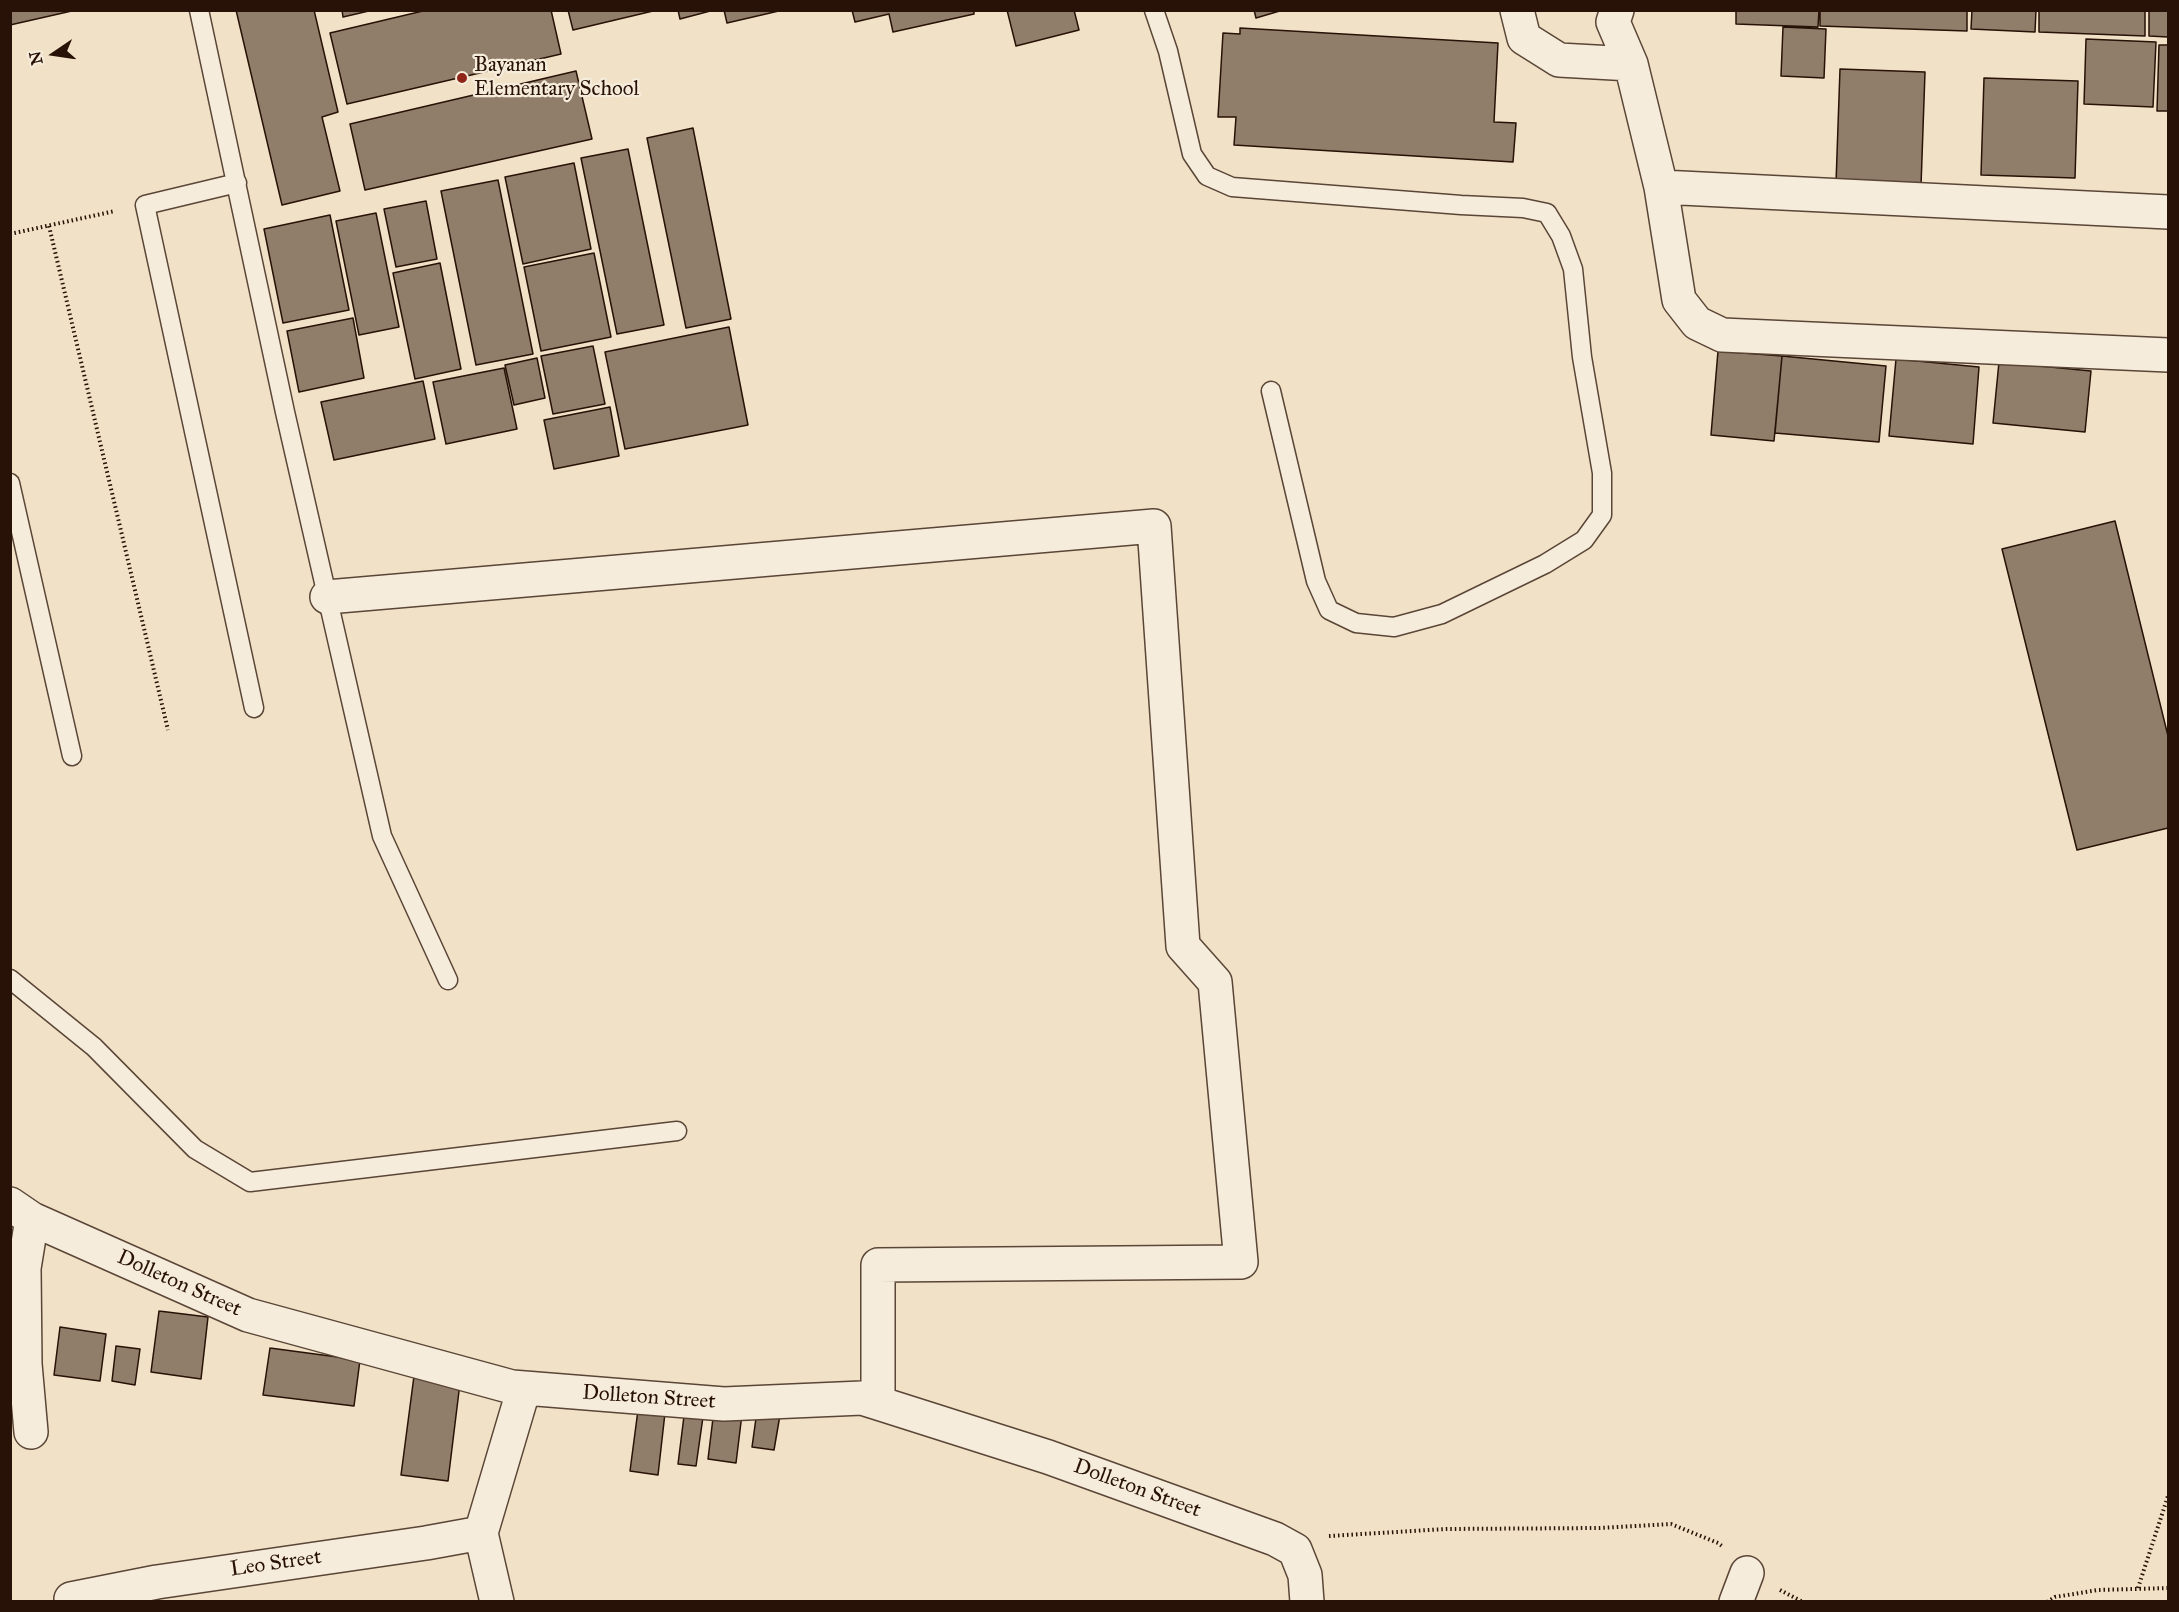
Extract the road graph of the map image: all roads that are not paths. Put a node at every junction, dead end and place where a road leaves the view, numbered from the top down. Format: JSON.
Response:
{"nodes":[{"id":1,"x":199,"y":10,"type":"edge"},
{"id":2,"x":1154,"y":10,"type":"edge"},
{"id":3,"x":1517,"y":10,"type":"edge"},
{"id":4,"x":1617,"y":10,"type":"edge"},
{"id":5,"x":1631,"y":64,"type":"junction"},
{"id":6,"x":237,"y":183,"type":"junction"},
{"id":7,"x":1661,"y":187,"type":"junction"},
{"id":8,"x":2169,"y":212,"type":"edge"},
{"id":9,"x":2169,"y":355,"type":"edge"},
{"id":10,"x":1271,"y":391,"type":"dead end"},
{"id":11,"x":10,"y":483,"type":"edge"},
{"id":12,"x":327,"y":597,"type":"junction"},
{"id":13,"x":254,"y":708,"type":"dead end"},
{"id":14,"x":72,"y":756,"type":"dead end"},
{"id":15,"x":10,"y":979,"type":"edge"},
{"id":16,"x":448,"y":980,"type":"dead end"},
{"id":17,"x":676,"y":1131,"type":"dead end"},
{"id":18,"x":21,"y":1212,"type":"edge"},
{"id":19,"x":18,"y":1366,"type":"edge"},
{"id":20,"x":524,"y":1388,"type":"junction"},
{"id":21,"x":878,"y":1403,"type":"junction"},
{"id":22,"x":31,"y":1432,"type":"dead end"},
{"id":23,"x":481,"y":1533,"type":"junction"},
{"id":24,"x":71,"y":1599,"type":"dead end"},
{"id":25,"x":497,"y":1602,"type":"edge"},
{"id":26,"x":1307,"y":1602,"type":"edge"}],
"edges":[{"from":1,"to":6,"type":"lane"},
{"from":2,"to":10,"type":"lane"},
{"from":3,"to":5,"type":"street"},
{"from":4,"to":5,"type":"street"},
{"from":5,"to":7,"type":"street"},
{"from":6,"to":12,"type":"lane"},
{"from":6,"to":13,"type":"lane"},
{"from":7,"to":8,"type":"street"},
{"from":7,"to":9,"type":"street"},
{"from":11,"to":14,"type":"lane"},
{"from":12,"to":16,"type":"lane"},
{"from":12,"to":21,"type":"street"},
{"from":15,"to":17,"type":"lane"},
{"from":18,"to":19,"type":"street"},
{"from":18,"to":20,"type":"street","name":"Dolleton Street"},
{"from":19,"to":22,"type":"street"},
{"from":20,"to":21,"type":"street","name":"Dolleton Street"},
{"from":20,"to":23,"type":"street"},
{"from":21,"to":26,"type":"street","name":"Dolleton Street"},
{"from":23,"to":24,"type":"street","name":"Leo Street"},
{"from":23,"to":25,"type":"street"}]}
